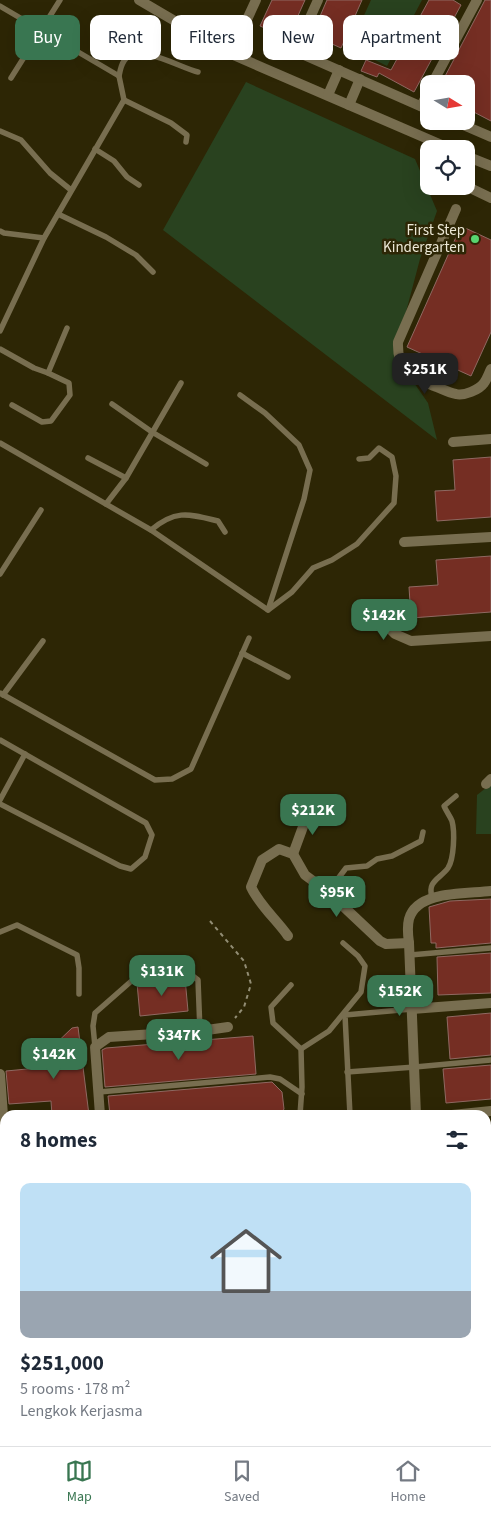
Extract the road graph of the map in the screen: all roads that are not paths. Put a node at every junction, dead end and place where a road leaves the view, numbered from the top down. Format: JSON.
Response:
{"nodes":[{"id":1,"x":60,"y":0,"type":"edge"},
{"id":2,"x":139,"y":0,"type":"edge"},
{"id":3,"x":256,"y":0,"type":"edge"},
{"id":4,"x":318,"y":0,"type":"edge"},
{"id":5,"x":477,"y":0,"type":"edge"},
{"id":6,"x":0,"y":6,"type":"edge"},
{"id":7,"x":15,"y":15,"type":"edge"},
{"id":8,"x":51,"y":15,"type":"edge"},
{"id":9,"x":249,"y":15,"type":"edge"},
{"id":10,"x":171,"y":19,"type":"edge"},
{"id":11,"x":80,"y":54,"type":"edge"},
{"id":12,"x":22,"y":60,"type":"edge"},
{"id":13,"x":245,"y":60,"type":"edge"},
{"id":14,"x":339,"y":70,"type":"junction"},
{"id":15,"x":198,"y":72,"type":"dead end"},
{"id":16,"x":437,"y":75,"type":"edge"},
{"id":17,"x":119,"y":76,"type":"junction"},
{"id":18,"x":11,"y":78,"type":"dead end"},
{"id":19,"x":360,"y":79,"type":"junction"},
{"id":20,"x":328,"y":96,"type":"junction"},
{"id":21,"x":124,"y":100,"type":"junction"},
{"id":22,"x":349,"y":105,"type":"junction"},
{"id":23,"x":420,"y":106,"type":"edge"},
{"id":24,"x":475,"y":130,"type":"edge"},
{"id":25,"x":0,"y":131,"type":"edge"},
{"id":26,"x":491,"y":137,"type":"edge"},
{"id":27,"x":429,"y":140,"type":"edge"},
{"id":28,"x":186,"y":142,"type":"dead end"},
{"id":29,"x":95,"y":149,"type":"junction"},
{"id":30,"x":475,"y":160,"type":"edge"},
{"id":31,"x":491,"y":166,"type":"edge"},
{"id":32,"x":139,"y":185,"type":"dead end"},
{"id":33,"x":71,"y":190,"type":"junction"},
{"id":34,"x":475,"y":190,"type":"edge"},
{"id":35,"x":491,"y":198,"type":"edge"},
{"id":36,"x":456,"y":209,"type":"dead end"},
{"id":37,"x":58,"y":214,"type":"junction"},
{"id":38,"x":0,"y":231,"type":"edge"},
{"id":39,"x":44,"y":238,"type":"junction"},
{"id":40,"x":153,"y":272,"type":"dead end"},
{"id":41,"x":67,"y":328,"type":"dead end"},
{"id":42,"x":0,"y":331,"type":"edge"},
{"id":43,"x":0,"y":349,"type":"edge"},
{"id":44,"x":491,"y":369,"type":"edge"},
{"id":45,"x":48,"y":373,"type":"junction"},
{"id":46,"x":181,"y":383,"type":"dead end"},
{"id":47,"x":240,"y":395,"type":"dead end"},
{"id":48,"x":112,"y":404,"type":"dead end"},
{"id":49,"x":12,"y":405,"type":"dead end"},
{"id":50,"x":152,"y":432,"type":"junction"},
{"id":51,"x":491,"y":439,"type":"edge"},
{"id":52,"x":453,"y":442,"type":"dead end"},
{"id":53,"x":0,"y":443,"type":"edge"},
{"id":54,"x":88,"y":458,"type":"dead end"},
{"id":55,"x":359,"y":459,"type":"dead end"},
{"id":56,"x":206,"y":464,"type":"dead end"},
{"id":57,"x":126,"y":478,"type":"junction"},
{"id":58,"x":106,"y":504,"type":"junction"},
{"id":59,"x":41,"y":510,"type":"dead end"},
{"id":60,"x":151,"y":530,"type":"junction"},
{"id":61,"x":225,"y":532,"type":"dead end"},
{"id":62,"x":491,"y":537,"type":"edge"},
{"id":63,"x":404,"y":542,"type":"dead end"},
{"id":64,"x":0,"y":574,"type":"edge"},
{"id":65,"x":268,"y":610,"type":"junction"},
{"id":66,"x":379,"y":612,"type":"dead end"},
{"id":67,"x":491,"y":636,"type":"edge"},
{"id":68,"x":249,"y":638,"type":"dead end"},
{"id":69,"x":43,"y":641,"type":"dead end"},
{"id":70,"x":242,"y":653,"type":"junction"},
{"id":71,"x":288,"y":677,"type":"dead end"},
{"id":72,"x":2,"y":694,"type":"edge"},
{"id":73,"x":0,"y":740,"type":"edge"},
{"id":74,"x":25,"y":754,"type":"junction"},
{"id":75,"x":456,"y":796,"type":"dead end"},
{"id":76,"x":0,"y":800,"type":"edge"},
{"id":77,"x":0,"y":804,"type":"edge"},
{"id":78,"x":316,"y":808,"type":"dead end"},
{"id":79,"x":423,"y":832,"type":"dead end"},
{"id":80,"x":293,"y":854,"type":"junction"},
{"id":81,"x":491,"y":891,"type":"edge"},
{"id":82,"x":328,"y":892,"type":"junction"},
{"id":83,"x":432,"y":897,"type":"junction"},
{"id":84,"x":0,"y":932,"type":"edge"},
{"id":85,"x":288,"y":936,"type":"dead end"},
{"id":86,"x":344,"y":943,"type":"dead end"},
{"id":87,"x":409,"y":943,"type":"junction"},
{"id":88,"x":491,"y":948,"type":"edge"},
{"id":89,"x":410,"y":955,"type":"junction"},
{"id":90,"x":291,"y":985,"type":"dead end"},
{"id":91,"x":79,"y":994,"type":"dead end"},
{"id":92,"x":491,"y":1003,"type":"edge"},
{"id":93,"x":412,"y":1009,"type":"junction"},
{"id":94,"x":228,"y":1027,"type":"road end"},
{"id":95,"x":200,"y":1032,"type":"junction"},
{"id":96,"x":95,"y":1047,"type":"junction"},
{"id":97,"x":301,"y":1049,"type":"junction"},
{"id":98,"x":491,"y":1060,"type":"edge"},
{"id":99,"x":415,"y":1067,"type":"junction"},
{"id":100,"x":347,"y":1072,"type":"junction"},
{"id":101,"x":0,"y":1074,"type":"edge"},
{"id":102,"x":99,"y":1092,"type":"junction"},
{"id":103,"x":302,"y":1094,"type":"junction"},
{"id":104,"x":3,"y":1110,"type":"edge"},
{"id":105,"x":100,"y":1110,"type":"edge"},
{"id":106,"x":300,"y":1110,"type":"edge"},
{"id":107,"x":350,"y":1110,"type":"edge"},
{"id":108,"x":416,"y":1110,"type":"edge"}],
"edges":[{"from":1,"to":8,"type":"lane"},
{"from":2,"to":10,"type":"street"},
{"from":3,"to":9,"type":"street"},
{"from":4,"to":14,"type":"street"},
{"from":5,"to":16,"type":"street"},
{"from":6,"to":7,"type":"lane"},
{"from":11,"to":17,"type":"lane"},
{"from":12,"to":18,"type":"lane"},
{"from":13,"to":20,"type":"street"},
{"from":14,"to":19,"type":"street"},
{"from":14,"to":20,"type":"street"},
{"from":15,"to":17,"type":"lane"},
{"from":17,"to":21,"type":"lane"},
{"from":19,"to":22,"type":"street"},
{"from":19,"to":23,"type":"street"},
{"from":20,"to":22,"type":"street"},
{"from":21,"to":28,"type":"lane"},
{"from":21,"to":29,"type":"lane"},
{"from":22,"to":27,"type":"street"},
{"from":24,"to":26,"type":"street"},
{"from":25,"to":33,"type":"lane"},
{"from":29,"to":32,"type":"lane"},
{"from":29,"to":33,"type":"lane"},
{"from":30,"to":31,"type":"street"},
{"from":33,"to":37,"type":"lane"},
{"from":34,"to":35,"type":"street"},
{"from":36,"to":44,"type":"street"},
{"from":37,"to":39,"type":"lane"},
{"from":37,"to":40,"type":"lane"},
{"from":38,"to":39,"type":"lane"},
{"from":39,"to":42,"type":"lane"},
{"from":41,"to":45,"type":"lane"},
{"from":43,"to":45,"type":"lane"},
{"from":45,"to":49,"type":"lane"},
{"from":46,"to":50,"type":"lane"},
{"from":47,"to":65,"type":"lane"},
{"from":48,"to":50,"type":"lane"},
{"from":50,"to":56,"type":"lane"},
{"from":50,"to":57,"type":"lane"},
{"from":51,"to":52,"type":"street"},
{"from":53,"to":58,"type":"lane"},
{"from":54,"to":57,"type":"lane"},
{"from":55,"to":65,"type":"lane"},
{"from":57,"to":58,"type":"lane"},
{"from":58,"to":60,"type":"lane"},
{"from":59,"to":64,"type":"lane"},
{"from":60,"to":61,"type":"lane"},
{"from":60,"to":65,"type":"lane"},
{"from":62,"to":63,"type":"street"},
{"from":66,"to":67,"type":"street"},
{"from":68,"to":70,"type":"lane"},
{"from":69,"to":72,"type":"lane"},
{"from":70,"to":71,"type":"lane"},
{"from":70,"to":72,"type":"lane"},
{"from":73,"to":74,"type":"lane"},
{"from":74,"to":76,"type":"lane"},
{"from":74,"to":77,"type":"lane"},
{"from":75,"to":83,"type":"lane"},
{"from":78,"to":80,"type":"street"},
{"from":79,"to":82,"type":"lane"},
{"from":80,"to":82,"type":"street"},
{"from":80,"to":85,"type":"street"},
{"from":81,"to":83,"type":"street"},
{"from":82,"to":87,"type":"street"},
{"from":83,"to":87,"type":"street"},
{"from":84,"to":91,"type":"lane"},
{"from":86,"to":97,"type":"lane"},
{"from":87,"to":89,"type":"street"},
{"from":88,"to":89,"type":"lane"},
{"from":89,"to":93,"type":"street"},
{"from":90,"to":97,"type":"lane"},
{"from":92,"to":93,"type":"street"},
{"from":93,"to":99,"type":"street"},
{"from":93,"to":100,"type":"lane"},
{"from":94,"to":95,"type":"street"},
{"from":95,"to":96,"type":"street"},
{"from":95,"to":96,"type":"lane"},
{"from":96,"to":102,"type":"street"},
{"from":97,"to":103,"type":"lane"},
{"from":98,"to":99,"type":"lane"},
{"from":99,"to":100,"type":"lane"},
{"from":99,"to":108,"type":"street"},
{"from":100,"to":107,"type":"lane"},
{"from":101,"to":104,"type":"street"},
{"from":102,"to":103,"type":"lane"},
{"from":102,"to":105,"type":"street"},
{"from":103,"to":106,"type":"lane"}]}
